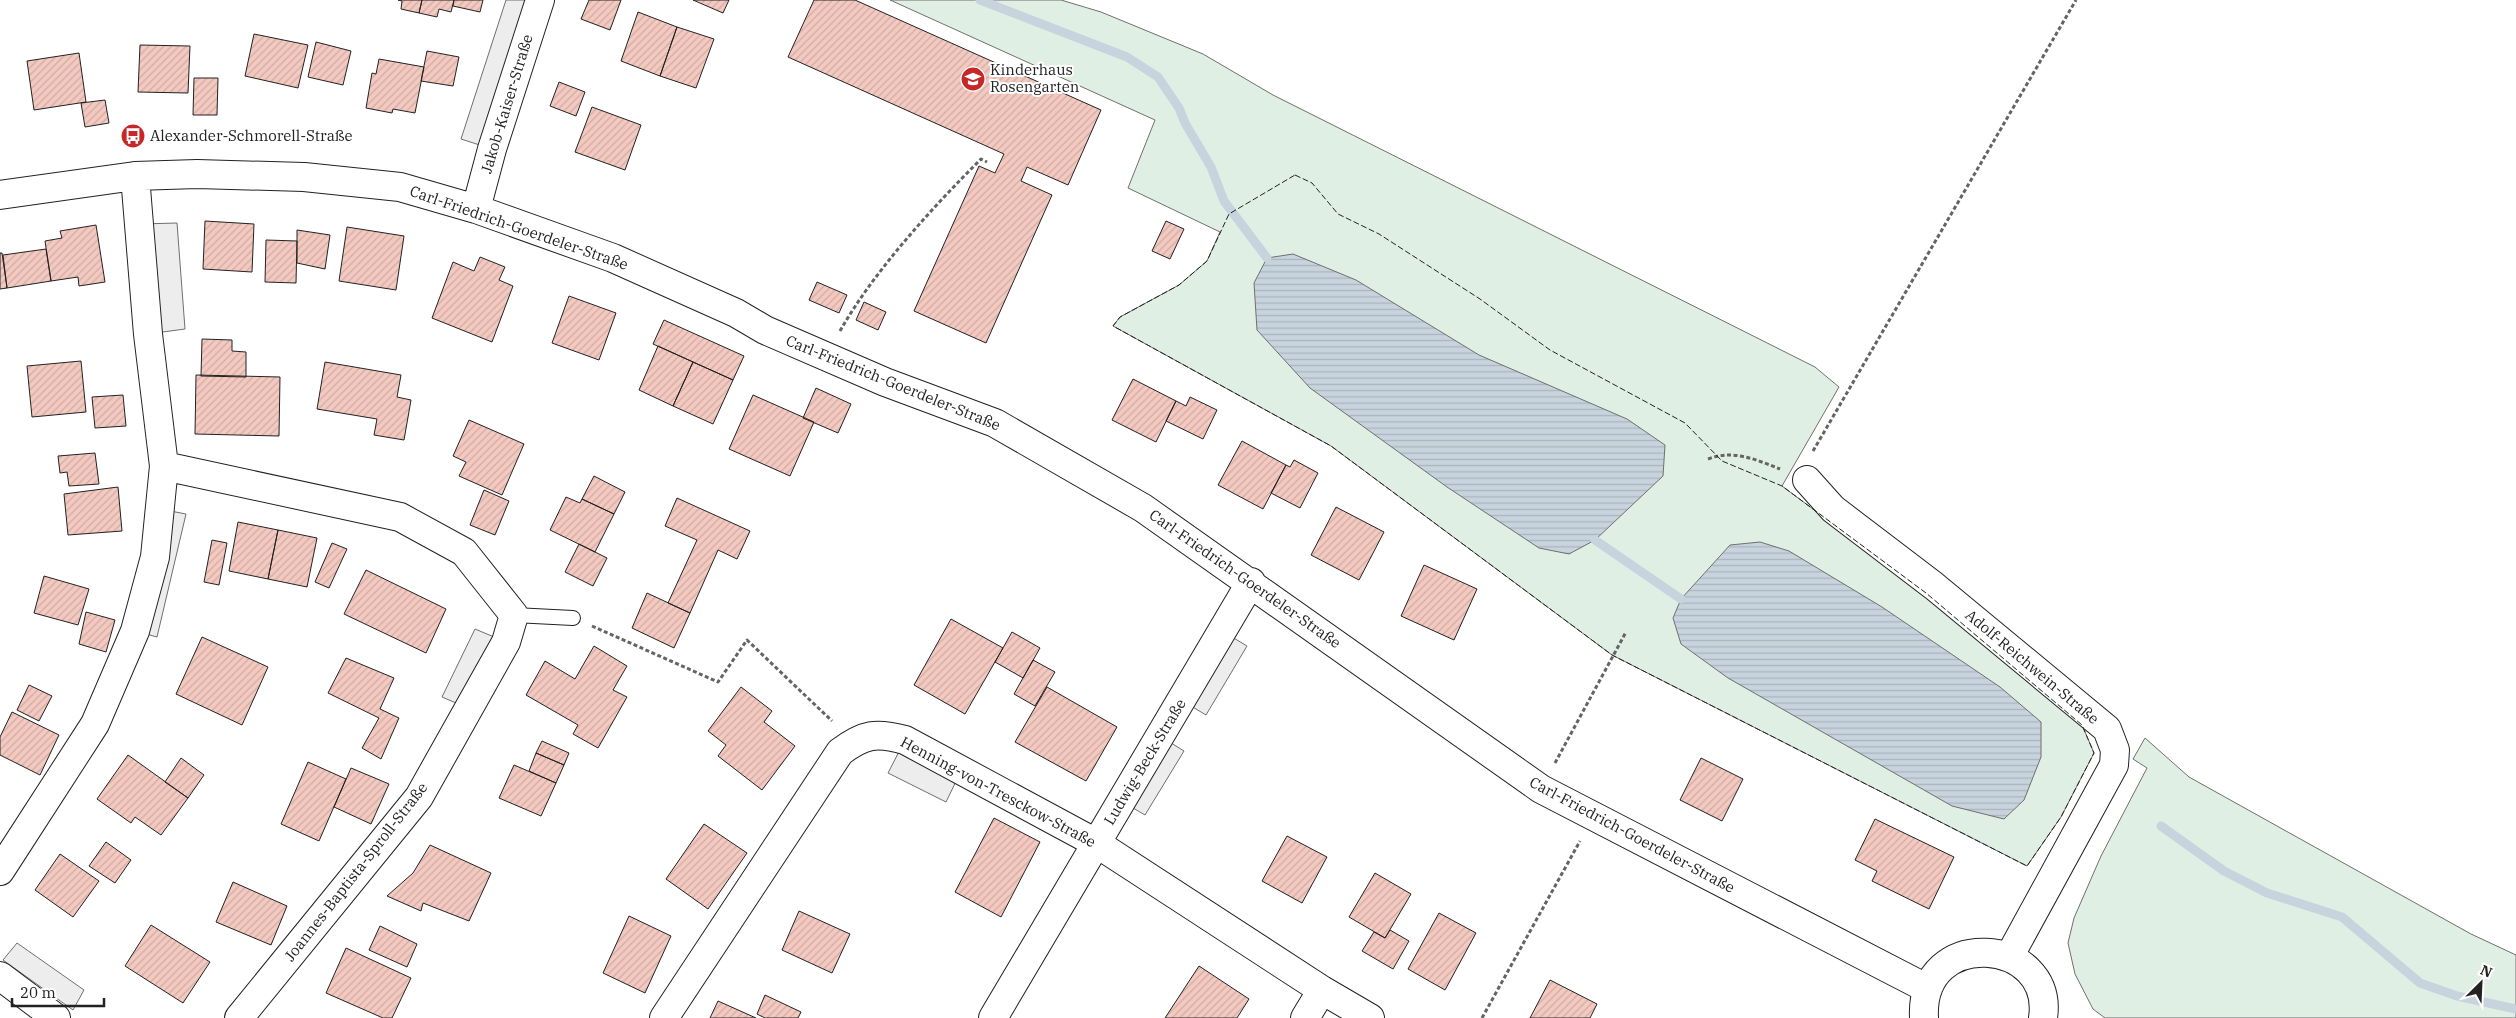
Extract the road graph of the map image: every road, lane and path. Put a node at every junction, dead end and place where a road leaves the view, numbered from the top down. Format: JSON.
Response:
{"nodes":[{"id":1,"x":540,"y":0,"type":"edge"},
{"id":2,"x":2076,"y":0,"type":"edge"},
{"id":3,"x":987,"y":162,"type":"dead end"},
{"id":4,"x":135,"y":176,"type":"junction"},
{"id":5,"x":0,"y":196,"type":"edge"},
{"id":6,"x":476,"y":209,"type":"junction"},
{"id":7,"x":827,"y":356,"type":"junction"},
{"id":8,"x":1708,"y":459,"type":"dead end"},
{"id":9,"x":164,"y":466,"type":"junction"},
{"id":10,"x":1807,"y":480,"type":"junction"},
{"id":11,"x":1251,"y":582,"type":"junction"},
{"id":12,"x":514,"y":615,"type":"junction"},
{"id":13,"x":573,"y":618,"type":"joint"},
{"id":14,"x":1626,"y":632,"type":"dead end"},
{"id":15,"x":854,"y":741,"type":"junction"},
{"id":16,"x":1541,"y":789,"type":"junction"},
{"id":17,"x":1582,"y":838,"type":"dead end"},
{"id":18,"x":1096,"y":843,"type":"junction"},
{"id":19,"x":0,"y":871,"type":"edge"},
{"id":20,"x":2009,"y":957,"type":"junction"},
{"id":21,"x":0,"y":976,"type":"edge"},
{"id":22,"x":1928,"y":989,"type":"junction"},
{"id":23,"x":1322,"y":990,"type":"junction"},
{"id":24,"x":56,"y":1018,"type":"edge"},
{"id":25,"x":239,"y":1018,"type":"edge"},
{"id":26,"x":664,"y":1018,"type":"edge"},
{"id":27,"x":993,"y":1018,"type":"edge"},
{"id":28,"x":1305,"y":1018,"type":"edge"},
{"id":29,"x":1370,"y":1018,"type":"edge"},
{"id":30,"x":1482,"y":1018,"type":"edge"},
{"id":31,"x":1924,"y":1018,"type":"edge"},
{"id":32,"x":2042,"y":1018,"type":"edge"}],
"edges":[{"from":1,"to":6,"type":"street","name":"Jakob-Kaiser-Straße"},
{"from":2,"to":10,"type":"path"},
{"from":3,"to":7,"type":"path"},
{"from":4,"to":5,"type":"street","name":"Carl-Friedrich-Goerdeler-Straße"},
{"from":4,"to":6,"type":"street","name":"Carl-Friedrich-Goerdeler-Straße"},
{"from":4,"to":9,"type":"street"},
{"from":6,"to":7,"type":"street","name":"Carl-Friedrich-Goerdeler-Straße"},
{"from":7,"to":11,"type":"street","name":"Carl-Friedrich-Goerdeler-Straße"},
{"from":8,"to":10,"type":"path"},
{"from":9,"to":12,"type":"street"},
{"from":9,"to":19,"type":"street"},
{"from":10,"to":20,"type":"street","name":"Adolf-Reichwein-Straße"},
{"from":11,"to":16,"type":"street","name":"Carl-Friedrich-Goerdeler-Straße"},
{"from":11,"to":18,"type":"street","name":"Ludwig-Beck-Straße"},
{"from":12,"to":13,"type":"lane"},
{"from":12,"to":25,"type":"street","name":"Joannes-Baptista-Sproll-Straße"},
{"from":13,"to":15,"type":"path"},
{"from":14,"to":16,"type":"path"},
{"from":15,"to":18,"type":"street","name":"Henning-von-Tresckow-Straße"},
{"from":15,"to":26,"type":"street","name":"Henning-von-Tresckow-Straße"},
{"from":16,"to":22,"type":"street","name":"Carl-Friedrich-Goerdeler-Straße"},
{"from":17,"to":30,"type":"path"},
{"from":18,"to":23,"type":"street","name":"Henning-von-Tresckow-Straße"},
{"from":18,"to":27,"type":"street","name":"Ludwig-Beck-Straße"},
{"from":20,"to":22,"type":"street"},
{"from":20,"to":32,"type":"street"},
{"from":21,"to":24,"type":"street"},
{"from":22,"to":31,"type":"street"},
{"from":23,"to":28,"type":"street"},
{"from":23,"to":29,"type":"street","name":"Henning-von-Tresckow-Straße"}]}
